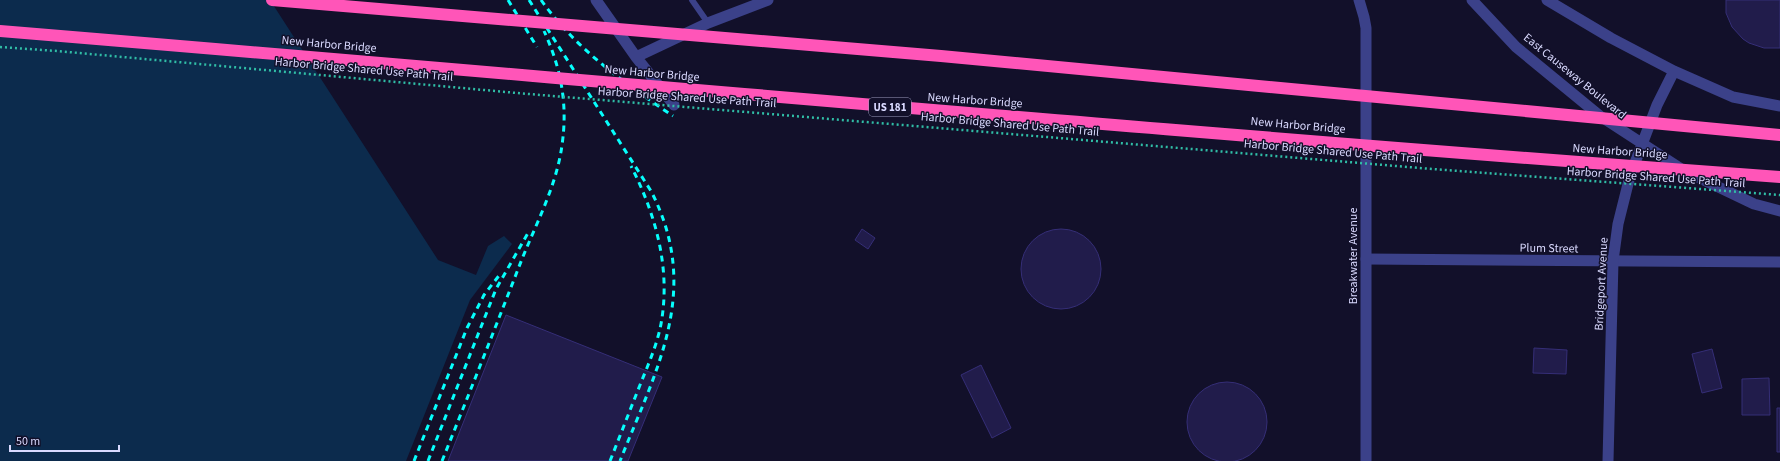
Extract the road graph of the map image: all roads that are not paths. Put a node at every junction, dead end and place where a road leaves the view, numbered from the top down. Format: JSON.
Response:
{"nodes":[{"id":1,"x":272,"y":0,"type":"edge"},
{"id":2,"x":596,"y":0,"type":"edge"},
{"id":3,"x":692,"y":0,"type":"edge"},
{"id":4,"x":764,"y":0,"type":"edge"},
{"id":5,"x":1359,"y":0,"type":"edge"},
{"id":6,"x":1472,"y":0,"type":"edge"},
{"id":7,"x":1547,"y":0,"type":"edge"},
{"id":8,"x":708,"y":23,"type":"junction"},
{"id":9,"x":0,"y":31,"type":"edge"},
{"id":10,"x":636,"y":57,"type":"junction"},
{"id":11,"x":1674,"y":71,"type":"junction"},
{"id":12,"x":674,"y":105,"type":"road end"},
{"id":13,"x":1780,"y":106,"type":"edge"},
{"id":14,"x":1780,"y":135,"type":"edge"},
{"id":15,"x":1642,"y":143,"type":"junction"},
{"id":16,"x":1780,"y":177,"type":"edge"},
{"id":17,"x":1780,"y":211,"type":"edge"},
{"id":18,"x":1366,"y":259,"type":"junction"},
{"id":19,"x":1613,"y":261,"type":"junction"},
{"id":20,"x":1780,"y":262,"type":"edge"},
{"id":21,"x":1366,"y":461,"type":"edge"},
{"id":22,"x":1608,"y":461,"type":"edge"}],
"edges":[{"from":1,"to":14,"type":"highway","bridge":true},
{"from":2,"to":10,"type":"street"},
{"from":3,"to":8,"type":"lane"},
{"from":4,"to":8,"type":"street"},
{"from":5,"to":18,"type":"street","name":"Breakwater Avenue"},
{"from":6,"to":15,"type":"street","name":"East Causeway Boulevard"},
{"from":7,"to":11,"type":"street"},
{"from":8,"to":10,"type":"street"},
{"from":9,"to":16,"type":"highway","name":"New Harbor Bridge","number":"US 181","bridge":true},
{"from":10,"to":12,"type":"street"},
{"from":11,"to":13,"type":"street"},
{"from":11,"to":15,"type":"street","name":"Bridgeport Avenue"},
{"from":15,"to":17,"type":"street","name":"East Causeway Boulevard"},
{"from":15,"to":19,"type":"street","name":"Bridgeport Avenue"},
{"from":18,"to":19,"type":"street","name":"Plum Street"},
{"from":18,"to":21,"type":"street","name":"Breakwater Avenue"},
{"from":19,"to":20,"type":"street","name":"Plum Street"},
{"from":19,"to":22,"type":"street","name":"Bridgeport Avenue"}]}
